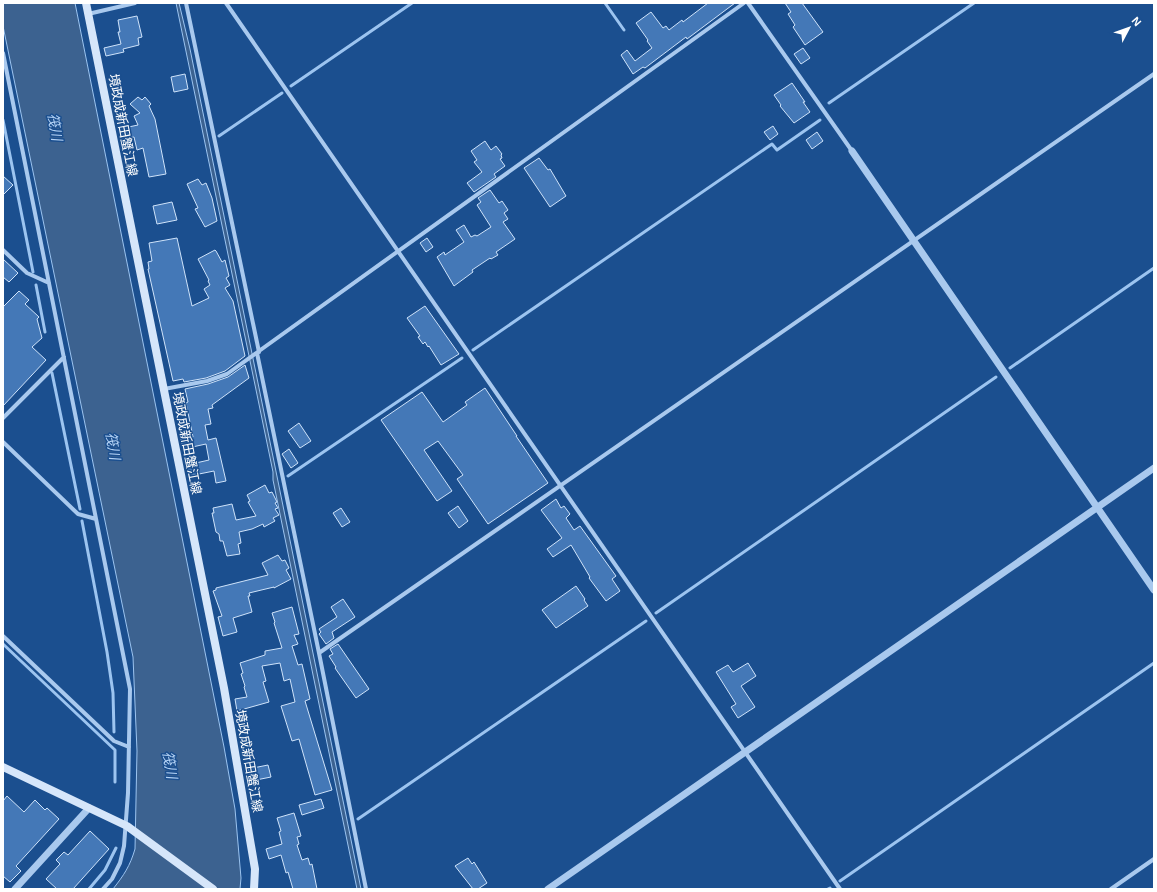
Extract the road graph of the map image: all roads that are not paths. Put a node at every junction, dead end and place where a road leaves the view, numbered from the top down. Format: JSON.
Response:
{"nodes":[{"id":1,"x":86,"y":3,"type":"edge"},
{"id":2,"x":135,"y":3,"type":"edge"},
{"id":3,"x":186,"y":3,"type":"edge"},
{"id":4,"x":226,"y":3,"type":"edge"},
{"id":5,"x":744,"y":3,"type":"edge"},
{"id":6,"x":748,"y":3,"type":"edge"},
{"id":7,"x":88,"y":14,"type":"junction"},
{"id":8,"x":3,"y":53,"type":"edge"},
{"id":9,"x":1154,"y":74,"type":"edge"},
{"id":10,"x":852,"y":151,"type":"joint"},
{"id":11,"x":914,"y":241,"type":"junction"},
{"id":12,"x":3,"y":250,"type":"edge"},
{"id":13,"x":399,"y":252,"type":"junction"},
{"id":14,"x":49,"y":283,"type":"junction"},
{"id":15,"x":257,"y":353,"type":"junction"},
{"id":16,"x":64,"y":357,"type":"junction"},
{"id":17,"x":164,"y":390,"type":"junction"},
{"id":18,"x":3,"y":418,"type":"edge"},
{"id":19,"x":3,"y":442,"type":"edge"},
{"id":20,"x":1154,"y":468,"type":"edge"},
{"id":21,"x":560,"y":487,"type":"junction"},
{"id":22,"x":1097,"y":508,"type":"junction"},
{"id":23,"x":96,"y":519,"type":"junction"},
{"id":24,"x":1154,"y":590,"type":"edge"},
{"id":25,"x":3,"y":636,"type":"edge"},
{"id":26,"x":319,"y":653,"type":"junction"},
{"id":27,"x":129,"y":748,"type":"junction"},
{"id":28,"x":746,"y":753,"type":"junction"},
{"id":29,"x":3,"y":767,"type":"edge"},
{"id":30,"x":89,"y":808,"type":"junction"},
{"id":31,"x":126,"y":826,"type":"junction"},
{"id":32,"x":1154,"y":859,"type":"edge"},
{"id":33,"x":15,"y":889,"type":"edge"},
{"id":34,"x":103,"y":889,"type":"edge"},
{"id":35,"x":213,"y":889,"type":"edge"},
{"id":36,"x":254,"y":889,"type":"edge"},
{"id":37,"x":366,"y":889,"type":"edge"},
{"id":38,"x":548,"y":889,"type":"edge"},
{"id":39,"x":840,"y":889,"type":"edge"},
{"id":40,"x":1111,"y":889,"type":"edge"}],
"edges":[{"from":1,"to":7,"type":"main road","name":"境政成新田蟹江線"},
{"from":2,"to":7,"type":"street"},
{"from":3,"to":15,"type":"street"},
{"from":4,"to":13,"type":"street"},
{"from":5,"to":13,"type":"street"},
{"from":6,"to":10,"type":"street"},
{"from":7,"to":17,"type":"main road","name":"境政成新田蟹江線"},
{"from":8,"to":14,"type":"street"},
{"from":9,"to":11,"type":"street"},
{"from":10,"to":11,"type":"street"},
{"from":11,"to":21,"type":"street"},
{"from":11,"to":22,"type":"street"},
{"from":12,"to":14,"type":"street"},
{"from":13,"to":15,"type":"street"},
{"from":13,"to":21,"type":"street"},
{"from":14,"to":16,"type":"street"},
{"from":15,"to":17,"type":"street"},
{"from":15,"to":26,"type":"street"},
{"from":16,"to":18,"type":"street"},
{"from":16,"to":23,"type":"street"},
{"from":17,"to":36,"type":"main road","name":"境政成新田蟹江線"},
{"from":19,"to":23,"type":"street"},
{"from":20,"to":22,"type":"street"},
{"from":21,"to":26,"type":"street"},
{"from":21,"to":28,"type":"street"},
{"from":22,"to":24,"type":"street"},
{"from":22,"to":28,"type":"street"},
{"from":23,"to":27,"type":"street"},
{"from":25,"to":27,"type":"street"},
{"from":26,"to":37,"type":"street"},
{"from":27,"to":31,"type":"street"},
{"from":28,"to":38,"type":"street"},
{"from":28,"to":39,"type":"street"},
{"from":29,"to":30,"type":"main road"},
{"from":30,"to":31,"type":"main road"},
{"from":30,"to":33,"type":"street"},
{"from":31,"to":34,"type":"street"},
{"from":31,"to":35,"type":"main road"},
{"from":32,"to":40,"type":"street"}]}
